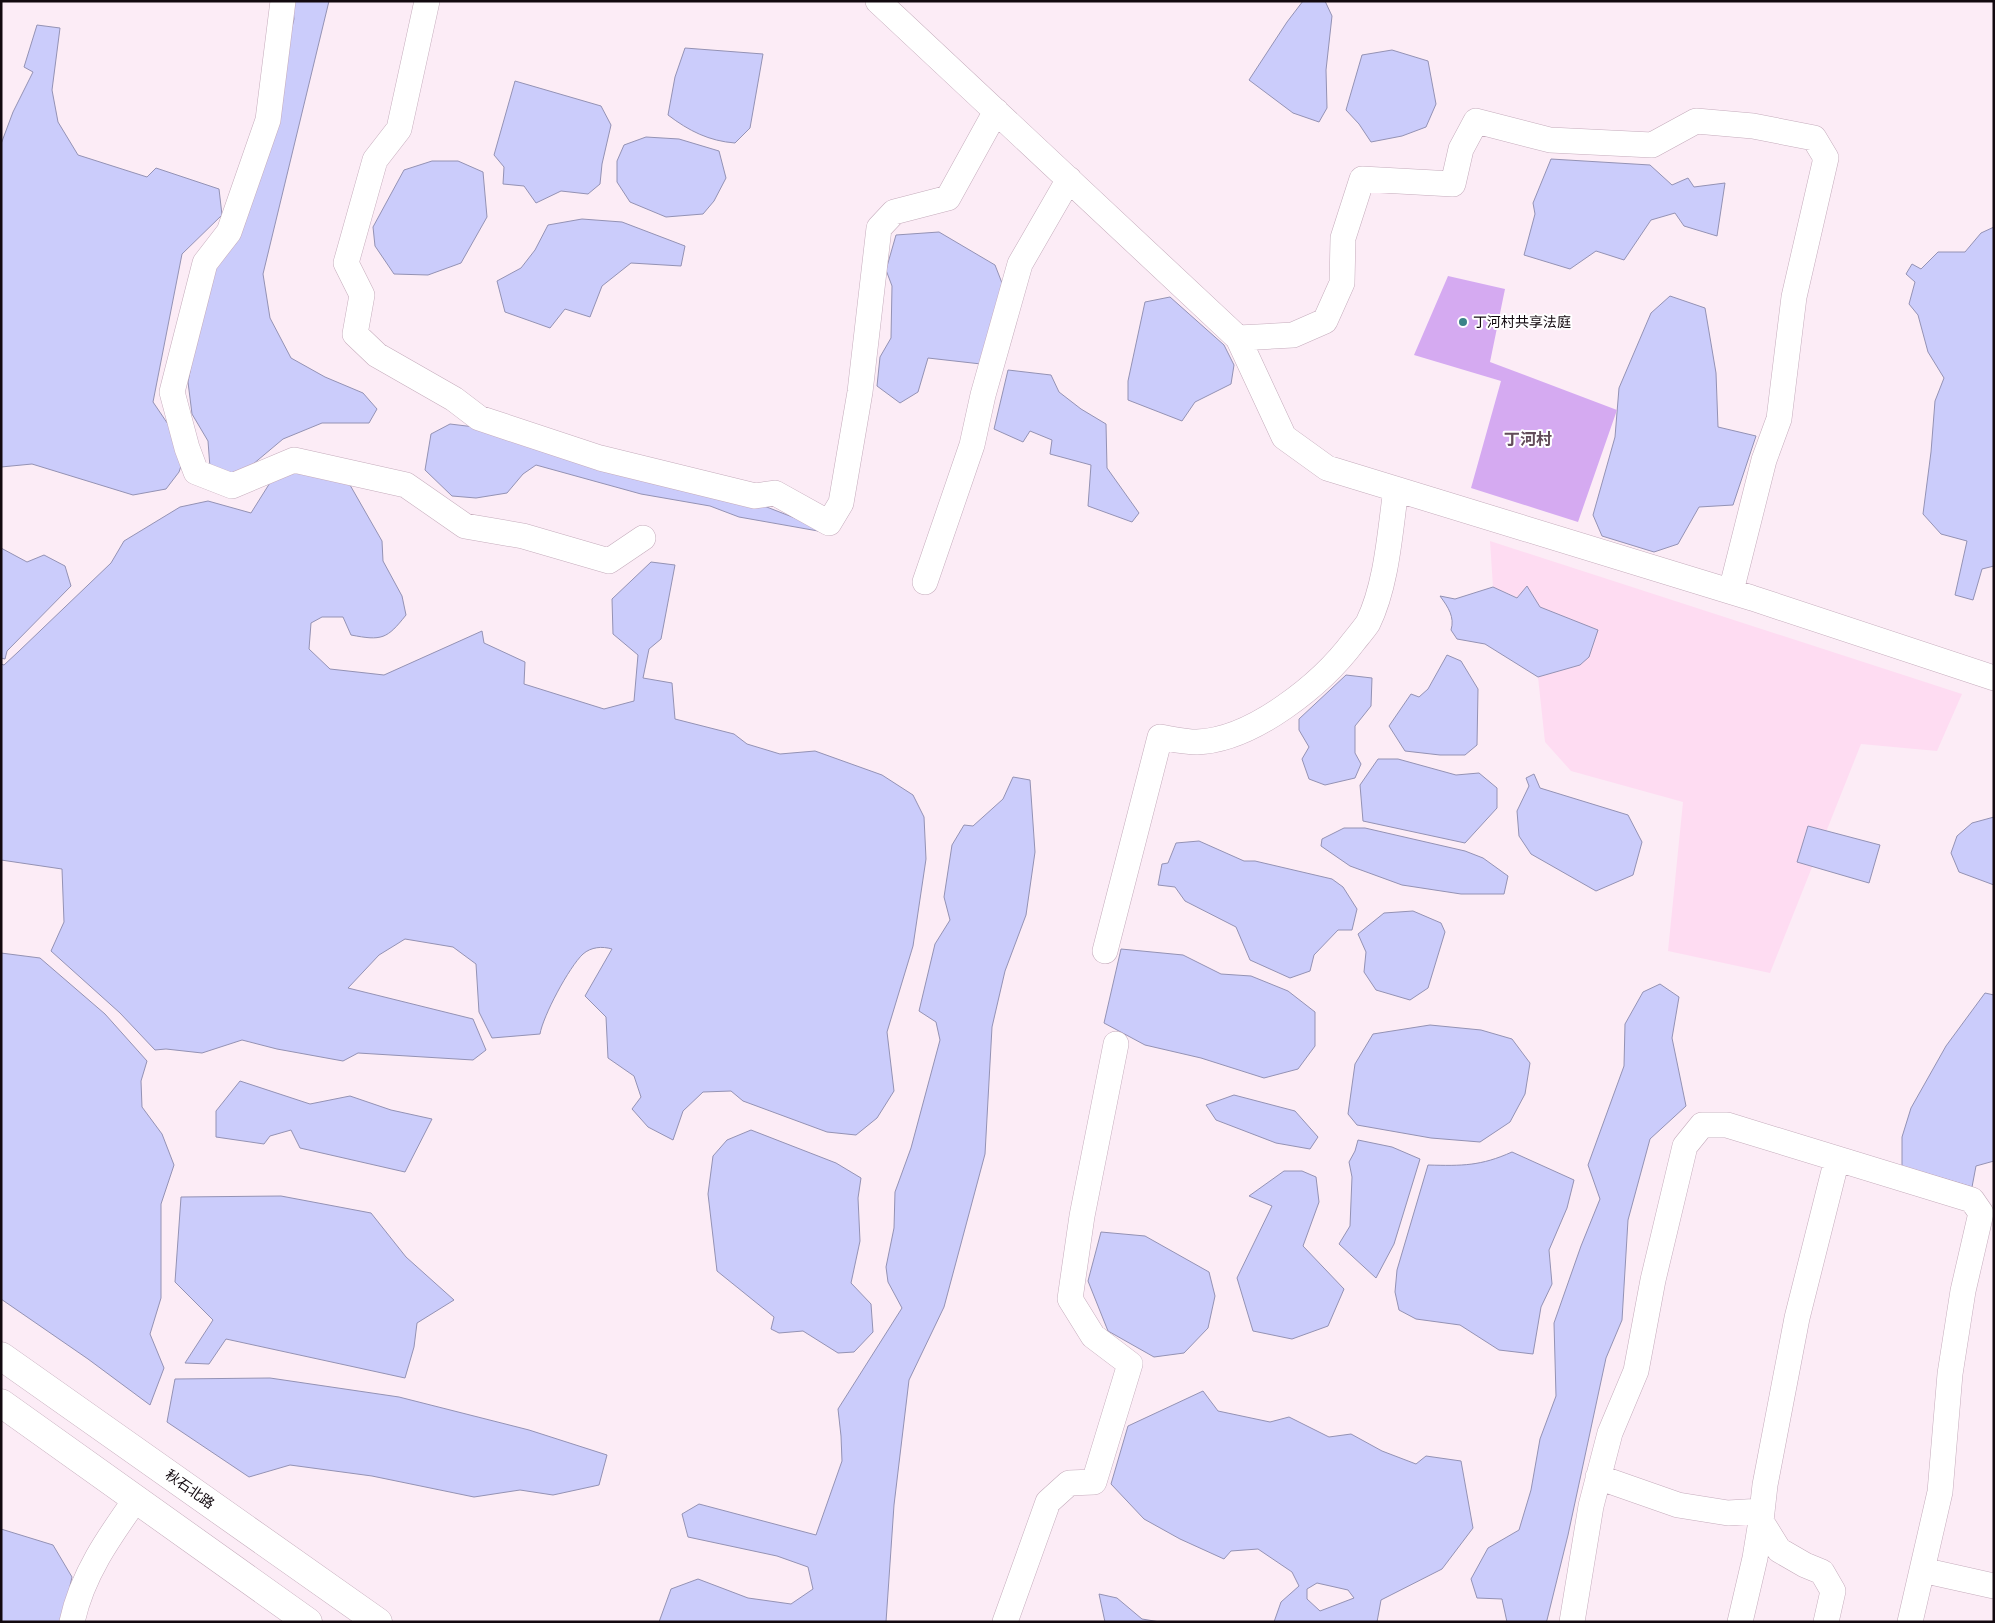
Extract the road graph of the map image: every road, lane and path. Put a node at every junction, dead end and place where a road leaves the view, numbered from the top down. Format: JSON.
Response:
{"nodes":[{"id":1,"x":283,"y":1,"type":"edge"},
{"id":2,"x":427,"y":1,"type":"edge"},
{"id":3,"x":878,"y":1,"type":"edge"},
{"id":4,"x":996,"y":111,"type":"junction"},
{"id":5,"x":1069,"y":179,"type":"junction"},
{"id":6,"x":1238,"y":338,"type":"junction"},
{"id":7,"x":1396,"y":489,"type":"junction"},
{"id":8,"x":643,"y":538,"type":"dead end"},
{"id":9,"x":925,"y":582,"type":"dead end"},
{"id":10,"x":1731,"y":591,"type":"junction"},
{"id":11,"x":1994,"y":678,"type":"edge"},
{"id":12,"x":1105,"y":951,"type":"dead end"},
{"id":13,"x":1116,"y":1044,"type":"dead end"},
{"id":14,"x":1836,"y":1159,"type":"junction"},
{"id":15,"x":1,"y":1356,"type":"edge"},
{"id":16,"x":1,"y":1402,"type":"edge"},
{"id":17,"x":1598,"y":1478,"type":"junction"},
{"id":18,"x":136,"y":1498,"type":"junction"},
{"id":19,"x":1762,"y":1516,"type":"junction"},
{"id":20,"x":1922,"y":1570,"type":"junction"},
{"id":21,"x":1994,"y":1586,"type":"edge"},
{"id":22,"x":72,"y":1622,"type":"edge"},
{"id":23,"x":308,"y":1622,"type":"edge"},
{"id":24,"x":378,"y":1622,"type":"edge"},
{"id":25,"x":1005,"y":1622,"type":"edge"},
{"id":26,"x":1572,"y":1622,"type":"edge"},
{"id":27,"x":1740,"y":1622,"type":"edge"},
{"id":28,"x":1826,"y":1622,"type":"edge"},
{"id":29,"x":1910,"y":1622,"type":"edge"}],
"edges":[{"from":1,"to":8,"type":"street"},
{"from":2,"to":4,"type":"street"},
{"from":3,"to":4,"type":"street"},
{"from":4,"to":5,"type":"street"},
{"from":5,"to":6,"type":"street"},
{"from":5,"to":9,"type":"street"},
{"from":6,"to":7,"type":"street"},
{"from":6,"to":10,"type":"street"},
{"from":7,"to":10,"type":"street"},
{"from":7,"to":12,"type":"street"},
{"from":10,"to":11,"type":"street"},
{"from":13,"to":25,"type":"street"},
{"from":14,"to":17,"type":"street"},
{"from":14,"to":19,"type":"street"},
{"from":14,"to":20,"type":"street"},
{"from":15,"to":24,"type":"main road","name":"秋石北路"},
{"from":16,"to":18,"type":"main road"},
{"from":17,"to":19,"type":"street"},
{"from":17,"to":26,"type":"street"},
{"from":18,"to":22,"type":"street"},
{"from":18,"to":23,"type":"main road"},
{"from":19,"to":27,"type":"street"},
{"from":19,"to":28,"type":"street"},
{"from":20,"to":21,"type":"street"},
{"from":20,"to":29,"type":"street"}]}
